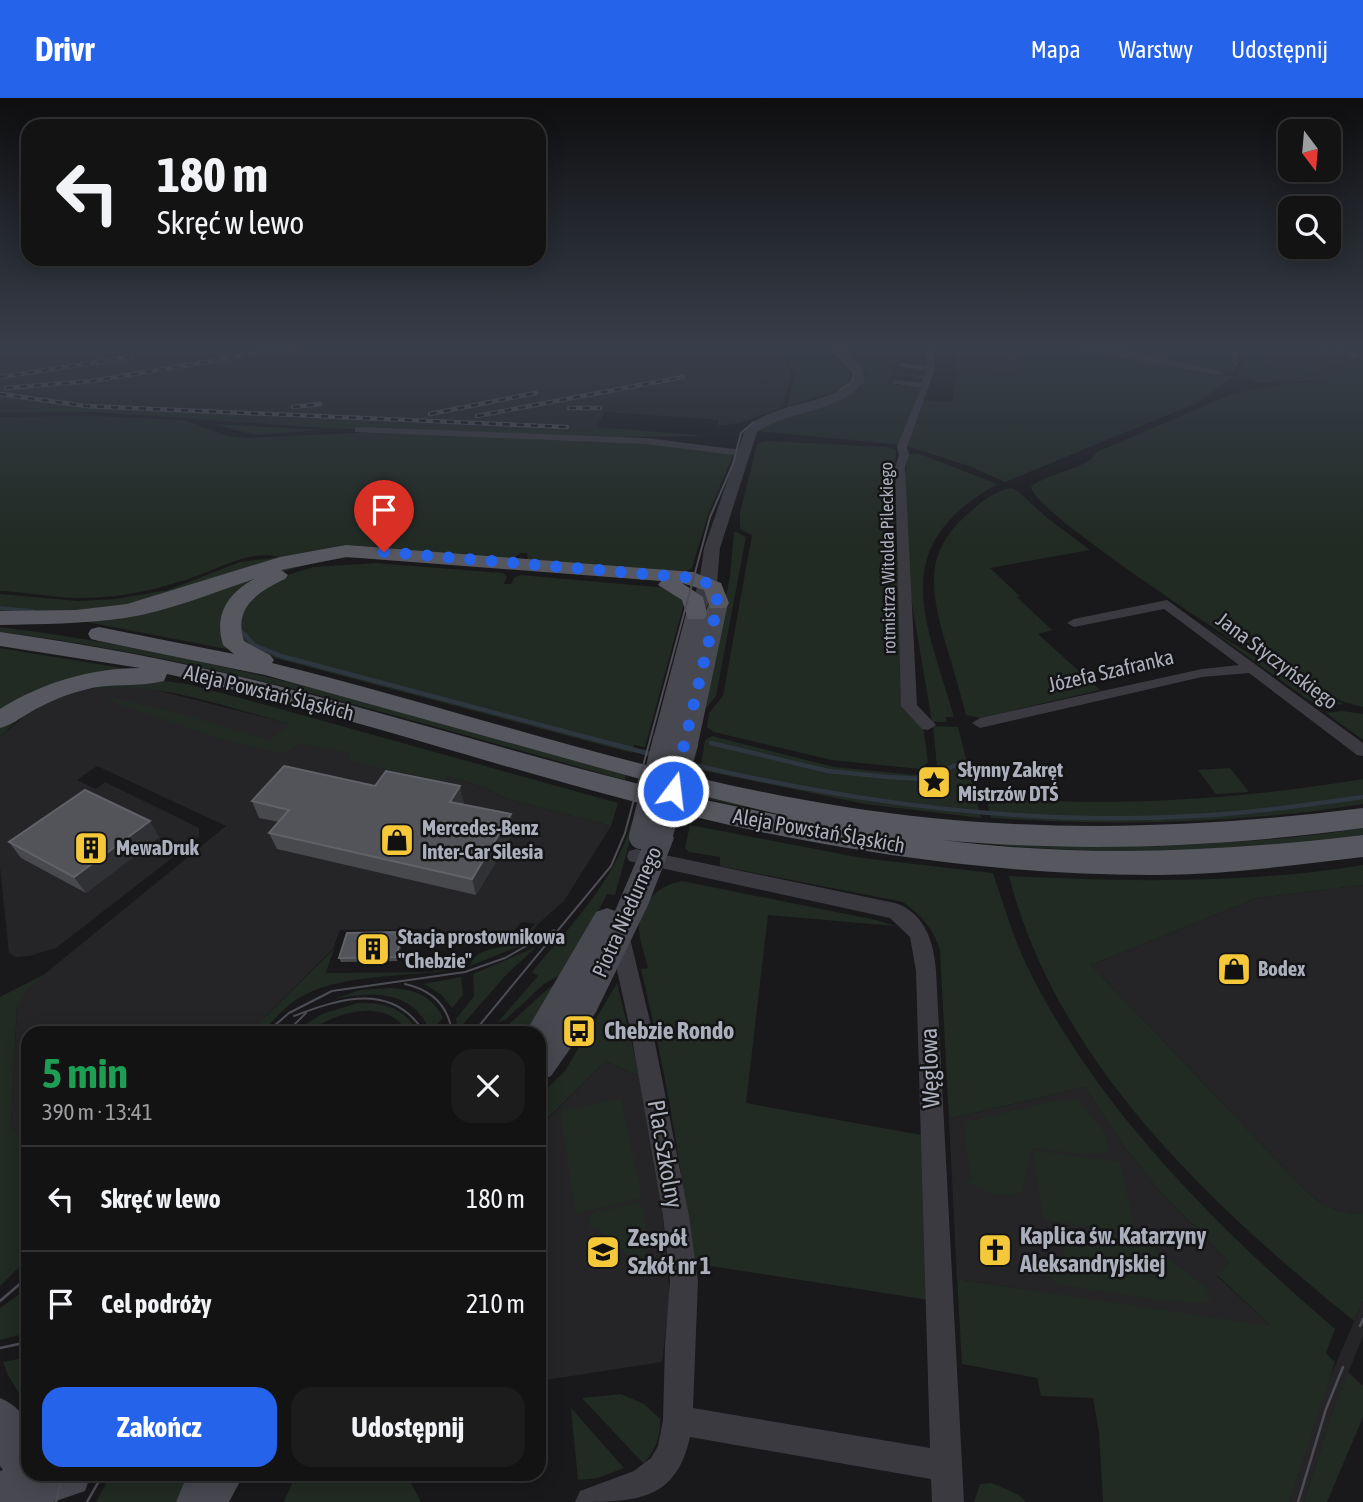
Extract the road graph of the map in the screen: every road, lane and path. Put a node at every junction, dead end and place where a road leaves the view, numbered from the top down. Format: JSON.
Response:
{"nodes":[{"id":1,"x":799,"y":411,"type":"edge"},
{"id":2,"x":916,"y":411,"type":"edge"},
{"id":3,"x":359,"y":430,"type":"dead end"},
{"id":4,"x":742,"y":453,"type":"junction"},
{"id":5,"x":715,"y":579,"type":"junction"},
{"id":6,"x":670,"y":580,"type":"junction"},
{"id":7,"x":696,"y":614,"type":"junction"},
{"id":8,"x":0,"y":620,"type":"edge"},
{"id":9,"x":1074,"y":622,"type":"dead end"},
{"id":10,"x":0,"y":639,"type":"edge"},
{"id":11,"x":1252,"y":668,"type":"junction"},
{"id":12,"x":225,"y":681,"type":"junction"},
{"id":13,"x":334,"y":687,"type":"junction"},
{"id":14,"x":0,"y":720,"type":"edge"},
{"id":15,"x":980,"y":723,"type":"dead end"},
{"id":16,"x":928,"y":725,"type":"dead end"},
{"id":17,"x":676,"y":742,"type":"junction"},
{"id":18,"x":1363,"y":751,"type":"edge"},
{"id":19,"x":1363,"y":818,"type":"edge"},
{"id":20,"x":1363,"y":846,"type":"edge"},
{"id":21,"x":648,"y":848,"type":"junction"},
{"id":22,"x":619,"y":934,"type":"junction"},
{"id":23,"x":546,"y":1029,"type":"edge"},
{"id":24,"x":546,"y":1056,"type":"edge"},
{"id":25,"x":678,"y":1420,"type":"junction"},
{"id":26,"x":0,"y":1421,"type":"edge"},
{"id":27,"x":21,"y":1458,"type":"edge"},
{"id":28,"x":947,"y":1466,"type":"junction"},
{"id":29,"x":216,"y":1481,"type":"edge"},
{"id":30,"x":200,"y":1502,"type":"edge"},
{"id":31,"x":591,"y":1502,"type":"edge"},
{"id":32,"x":948,"y":1502,"type":"edge"}],
"edges":[{"from":1,"to":4,"type":"street","name":"Piotra Niedurnego"},
{"from":2,"to":16,"type":"street","name":"rotmistrza Witolda Pileckiego"},
{"from":3,"to":4,"type":"street"},
{"from":4,"to":5,"type":"street","name":"Piotra Niedurnego"},
{"from":5,"to":6,"type":"main road"},
{"from":5,"to":7,"type":"street","name":"Piotra Niedurnego"},
{"from":5,"to":17,"type":"main road","name":"Piotra Niedurnego"},
{"from":6,"to":7,"type":"main road"},
{"from":6,"to":8,"type":"main road"},
{"from":6,"to":13,"type":"main road"},
{"from":7,"to":17,"type":"main road","name":"Piotra Niedurnego"},
{"from":8,"to":13,"type":"main road","name":"Aleja Powstań Śląskich"},
{"from":9,"to":11,"type":"street","name":"Jana Styczyńskiego"},
{"from":10,"to":12,"type":"main road","name":"Aleja Powstań Śląskich"},
{"from":11,"to":15,"type":"street","name":"Józefa Szafranka"},
{"from":11,"to":18,"type":"street","name":"Jana Styczyńskiego"},
{"from":12,"to":14,"type":"main road"},
{"from":12,"to":20,"type":"main road","name":"Aleja Powstań Śląskich"},
{"from":13,"to":19,"type":"main road","name":"Aleja Powstań Śląskich"},
{"from":17,"to":21,"type":"main road","name":"Piotra Niedurnego","bridge":true},
{"from":21,"to":22,"type":"main road","name":"Piotra Niedurnego"},
{"from":21,"to":23,"type":"main road","name":"Piotra Niedurnego"},
{"from":21,"to":28,"type":"street","name":"Węglowa"},
{"from":22,"to":24,"type":"main road","name":"Piotra Niedurnego"},
{"from":22,"to":25,"type":"street","name":"Plac Szkolny"},
{"from":25,"to":28,"type":"street"},
{"from":25,"to":31,"type":"street","name":"Plac Szkolny"},
{"from":26,"to":27,"type":"main road"},
{"from":28,"to":32,"type":"street","name":"Węglowa"},
{"from":29,"to":30,"type":"main road"}]}
